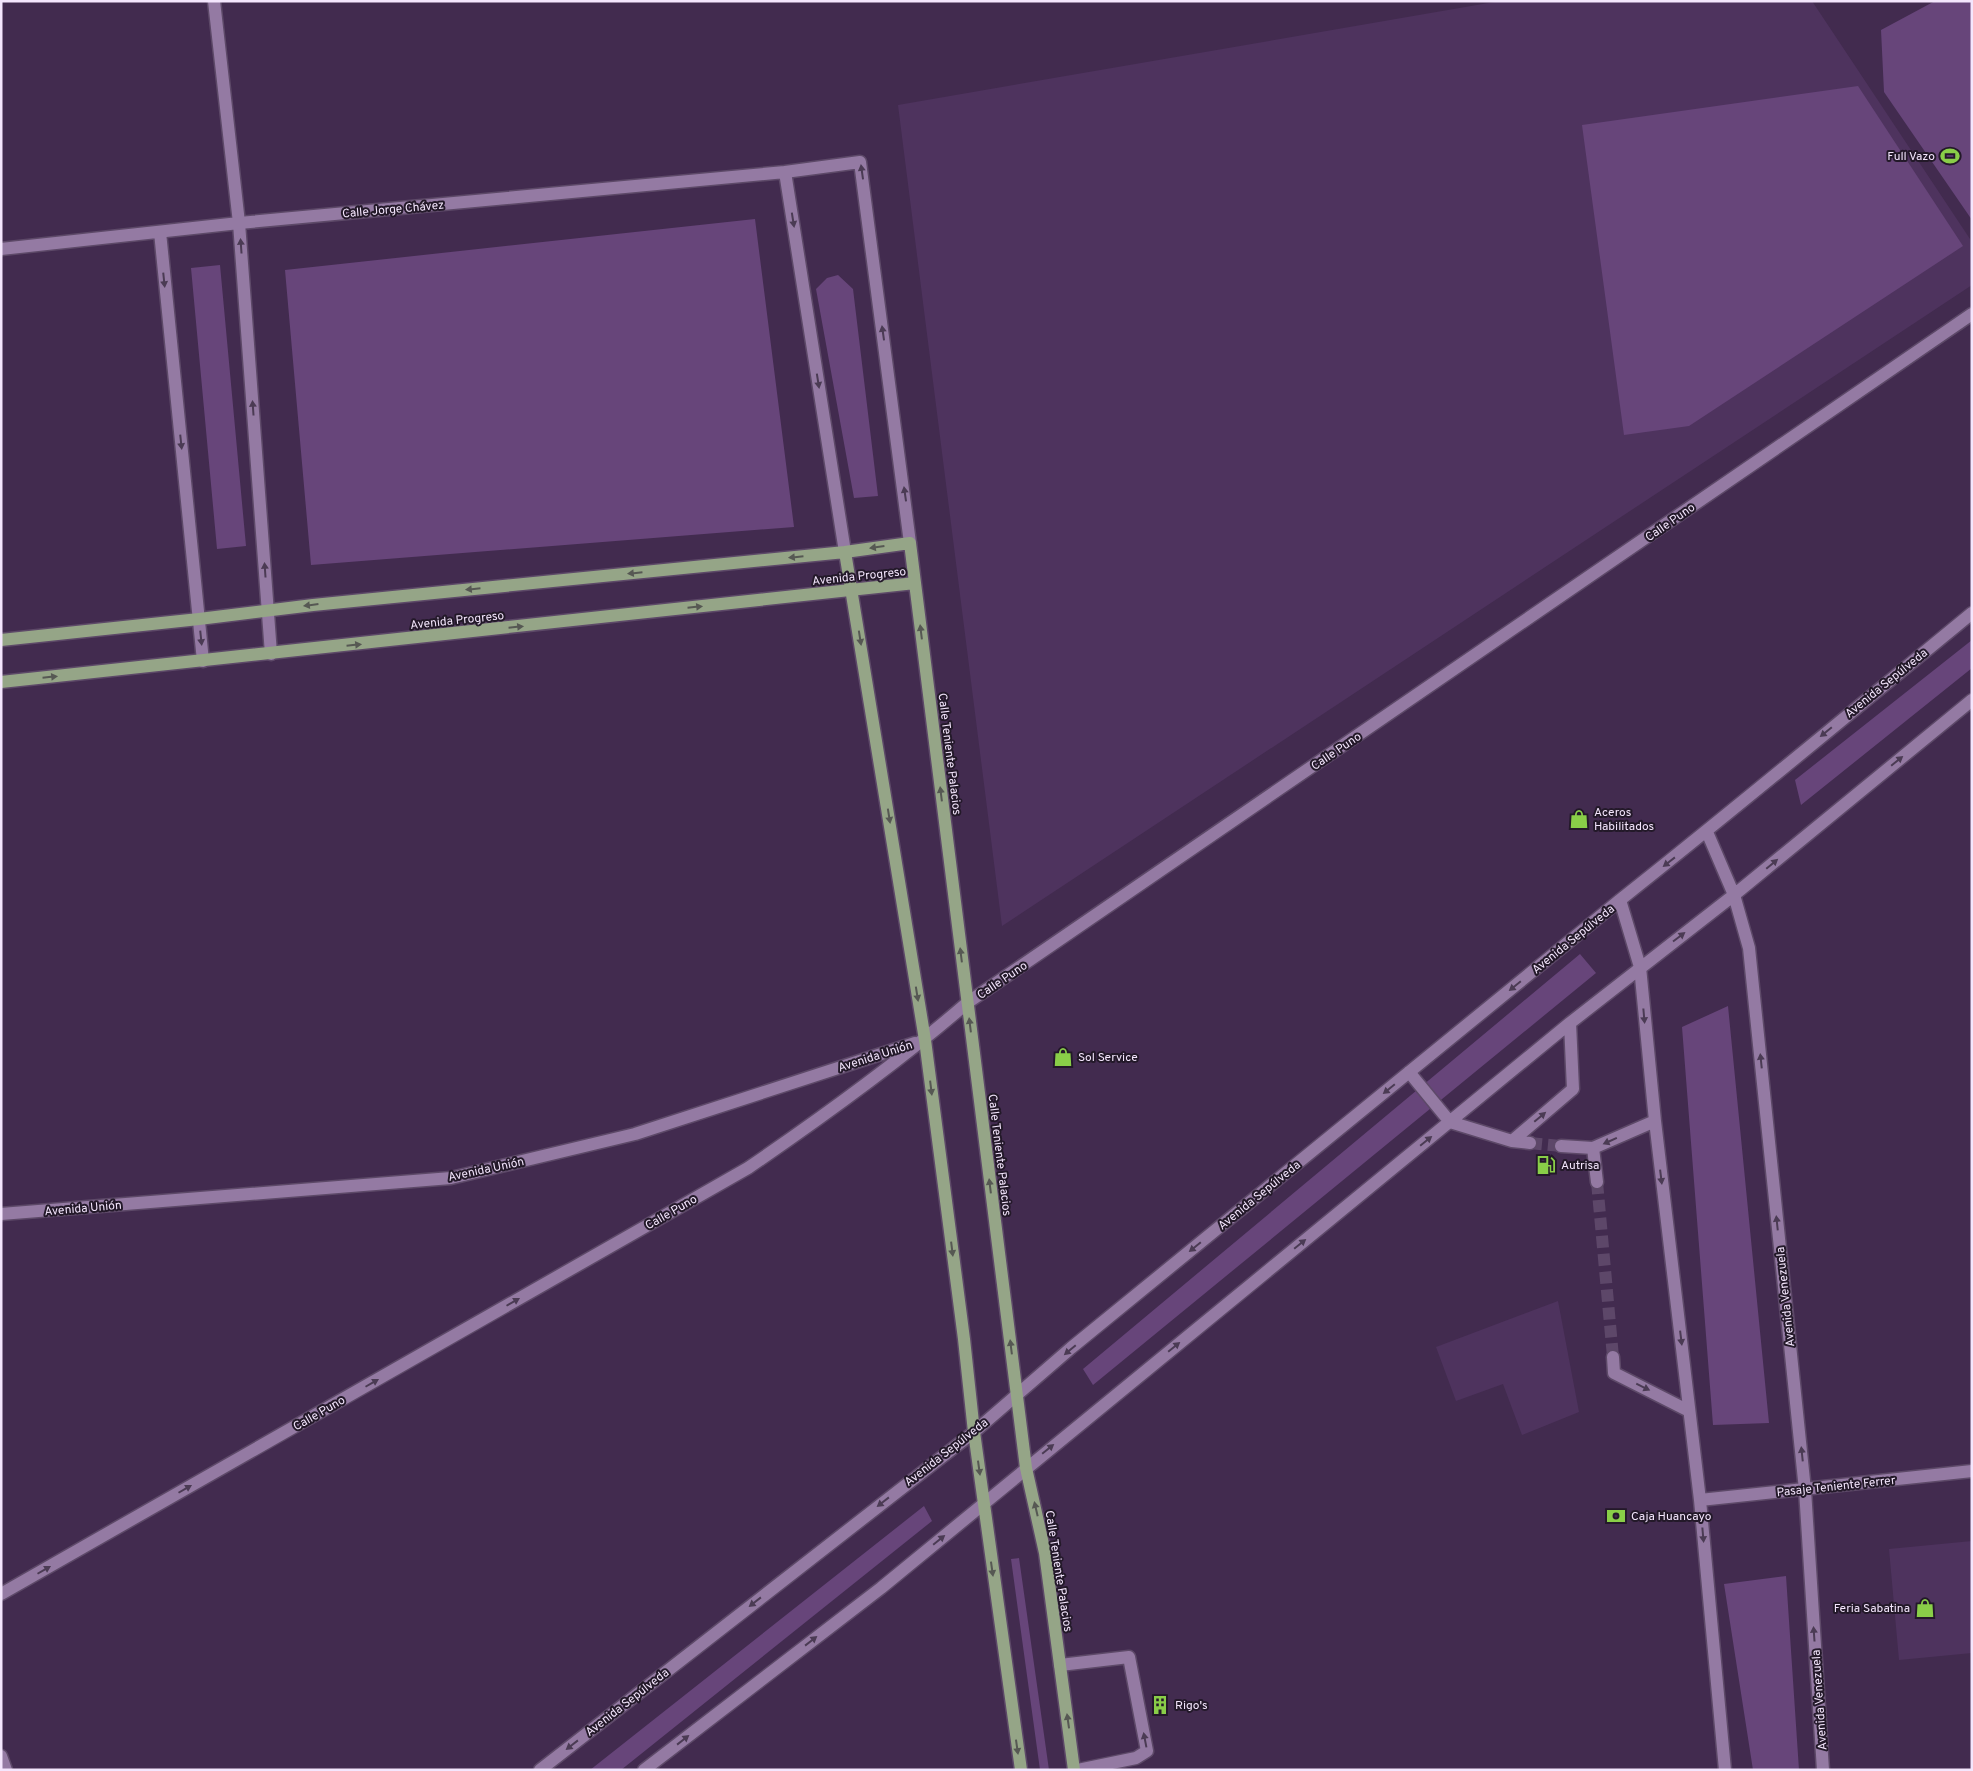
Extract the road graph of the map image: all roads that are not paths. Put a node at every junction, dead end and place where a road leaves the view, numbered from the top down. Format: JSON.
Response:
{"nodes":[{"id":1,"x":214,"y":1,"type":"edge"},
{"id":2,"x":785,"y":172,"type":"junction"},
{"id":3,"x":239,"y":223,"type":"junction"},
{"id":4,"x":160,"y":232,"type":"junction"},
{"id":5,"x":1,"y":249,"type":"edge"},
{"id":6,"x":1972,"y":314,"type":"edge"},
{"id":7,"x":910,"y":543,"type":"junction"},
{"id":8,"x":845,"y":552,"type":"junction"},
{"id":9,"x":915,"y":583,"type":"junction"},
{"id":10,"x":852,"y":590,"type":"junction"},
{"id":11,"x":269,"y":611,"type":"junction"},
{"id":12,"x":1972,"y":613,"type":"edge"},
{"id":13,"x":199,"y":620,"type":"junction"},
{"id":14,"x":1,"y":640,"type":"edge"},
{"id":15,"x":271,"y":654,"type":"junction"},
{"id":16,"x":203,"y":661,"type":"junction"},
{"id":17,"x":1,"y":682,"type":"edge"},
{"id":18,"x":1972,"y":700,"type":"edge"},
{"id":19,"x":1707,"y":832,"type":"junction"},
{"id":20,"x":1734,"y":895,"type":"junction"},
{"id":21,"x":1620,"y":900,"type":"junction"},
{"id":22,"x":1640,"y":967,"type":"junction"},
{"id":23,"x":968,"y":1003,"type":"junction"},
{"id":24,"x":1570,"y":1023,"type":"junction"},
{"id":25,"x":925,"y":1040,"type":"junction"},
{"id":26,"x":1409,"y":1072,"type":"junction"},
{"id":27,"x":1655,"y":1121,"type":"junction"},
{"id":28,"x":1450,"y":1122,"type":"junction"},
{"id":29,"x":1512,"y":1141,"type":"junction"},
{"id":30,"x":1530,"y":1143,"type":"tunnel mouth"},
{"id":31,"x":1561,"y":1146,"type":"tunnel mouth"},
{"id":32,"x":1593,"y":1148,"type":"junction"},
{"id":33,"x":1597,"y":1182,"type":"tunnel mouth"},
{"id":34,"x":1,"y":1214,"type":"edge"},
{"id":35,"x":1613,"y":1357,"type":"tunnel mouth"},
{"id":36,"x":1017,"y":1396,"type":"junction"},
{"id":37,"x":1689,"y":1410,"type":"junction"},
{"id":38,"x":974,"y":1432,"type":"junction"},
{"id":39,"x":1026,"y":1468,"type":"junction"},
{"id":40,"x":1972,"y":1471,"type":"edge"},
{"id":41,"x":1805,"y":1490,"type":"junction"},
{"id":42,"x":1700,"y":1500,"type":"junction"},
{"id":43,"x":984,"y":1503,"type":"junction"},
{"id":44,"x":1,"y":1594,"type":"edge"},
{"id":45,"x":1060,"y":1665,"type":"junction"},
{"id":46,"x":1,"y":1756,"type":"edge"},
{"id":47,"x":6,"y":1770,"type":"edge"},
{"id":48,"x":540,"y":1770,"type":"edge"},
{"id":49,"x":644,"y":1770,"type":"edge"},
{"id":50,"x":1021,"y":1770,"type":"edge"},
{"id":51,"x":1074,"y":1770,"type":"edge"},
{"id":52,"x":1078,"y":1770,"type":"edge"},
{"id":53,"x":1725,"y":1770,"type":"edge"},
{"id":54,"x":1823,"y":1770,"type":"edge"}],
"edges":[{"from":1,"to":3,"type":"street"},
{"from":2,"to":3,"type":"street","name":"Calle Jorge Chávez"},
{"from":7,"to":2,"type":"street","name":"Calle Jorge Chávez","one_way":true},
{"from":2,"to":8,"type":"street","one_way":true},
{"from":3,"to":4,"type":"street","name":"Calle Jorge Chávez"},
{"from":11,"to":3,"type":"street","one_way":true},
{"from":4,"to":5,"type":"street","name":"Calle Jorge Chávez"},
{"from":4,"to":13,"type":"street","one_way":true},
{"from":6,"to":23,"type":"street","name":"Calle Puno"},
{"from":7,"to":8,"type":"main road","name":"Avenida Progreso","one_way":true},
{"from":7,"to":9,"type":"main road","name":"Calle Teniente Palacios"},
{"from":8,"to":10,"type":"main road"},
{"from":8,"to":11,"type":"main road","name":"Avenida Progreso","one_way":true},
{"from":9,"to":10,"type":"main road","name":"Avenida Progreso"},
{"from":23,"to":9,"type":"main road","name":"Calle Teniente Palacios","one_way":true},
{"from":15,"to":10,"type":"main road","name":"Avenida Progreso","one_way":true},
{"from":10,"to":25,"type":"main road","one_way":true},
{"from":11,"to":13,"type":"main road","name":"Avenida Progreso"},
{"from":11,"to":15,"type":"street"},
{"from":12,"to":19,"type":"street","name":"Avenida Sepúlveda","one_way":true},
{"from":13,"to":14,"type":"main road","name":"Avenida Progreso"},
{"from":13,"to":16,"type":"street","one_way":true},
{"from":15,"to":16,"type":"main road","name":"Avenida Progreso"},
{"from":17,"to":16,"type":"main road","name":"Avenida Progreso","one_way":true},
{"from":20,"to":18,"type":"street","one_way":true},
{"from":19,"to":20,"type":"street","name":"Avenida Venezuela"},
{"from":19,"to":21,"type":"street","name":"Avenida Sepúlveda","one_way":true},
{"from":22,"to":20,"type":"street","one_way":true},
{"from":41,"to":20,"type":"street","name":"Avenida Venezuela","one_way":true},
{"from":21,"to":22,"type":"street"},
{"from":21,"to":26,"type":"street","name":"Avenida Sepúlveda","one_way":true},
{"from":22,"to":24,"type":"street"},
{"from":22,"to":27,"type":"street","one_way":true},
{"from":23,"to":25,"type":"street","name":"Calle Puno"},
{"from":36,"to":23,"type":"main road","name":"Calle Teniente Palacios","one_way":true},
{"from":24,"to":28,"type":"street"},
{"from":29,"to":24,"type":"street","one_way":true},
{"from":25,"to":34,"type":"street","name":"Avenida Unión"},
{"from":25,"to":38,"type":"main road","one_way":true},
{"from":44,"to":25,"type":"street","name":"Calle Puno","one_way":true},
{"from":26,"to":28,"type":"street"},
{"from":26,"to":36,"type":"street","name":"Avenida Sepúlveda","one_way":true},
{"from":27,"to":32,"type":"street","one_way":true},
{"from":27,"to":37,"type":"street","one_way":true},
{"from":28,"to":29,"type":"street"},
{"from":39,"to":28,"type":"street","one_way":true},
{"from":29,"to":30,"type":"street"},
{"from":31,"to":32,"type":"street"},
{"from":32,"to":33,"type":"street"},
{"from":35,"to":37,"type":"street","one_way":true},
{"from":36,"to":38,"type":"street","name":"Avenida Sepúlveda"},
{"from":36,"to":39,"type":"main road","name":"Calle Teniente Palacios"},
{"from":37,"to":42,"type":"street"},
{"from":38,"to":43,"type":"main road","one_way":true},
{"from":38,"to":48,"type":"street","name":"Avenida Sepúlveda","one_way":true},
{"from":39,"to":43,"type":"street"},
{"from":45,"to":39,"type":"main road","name":"Calle Teniente Palacios","one_way":true},
{"from":40,"to":41,"type":"street","name":"Pasaje Teniente Ferrer"},
{"from":41,"to":42,"type":"street","name":"Pasaje Teniente Ferrer"},
{"from":54,"to":41,"type":"street","name":"Avenida Venezuela","one_way":true},
{"from":42,"to":53,"type":"street","one_way":true},
{"from":49,"to":43,"type":"street","one_way":true},
{"from":43,"to":50,"type":"main road","one_way":true},
{"from":51,"to":45,"type":"main road","name":"Calle Teniente Palacios","one_way":true},
{"from":52,"to":45,"type":"street","one_way":true},
{"from":46,"to":47,"type":"street"}]}
